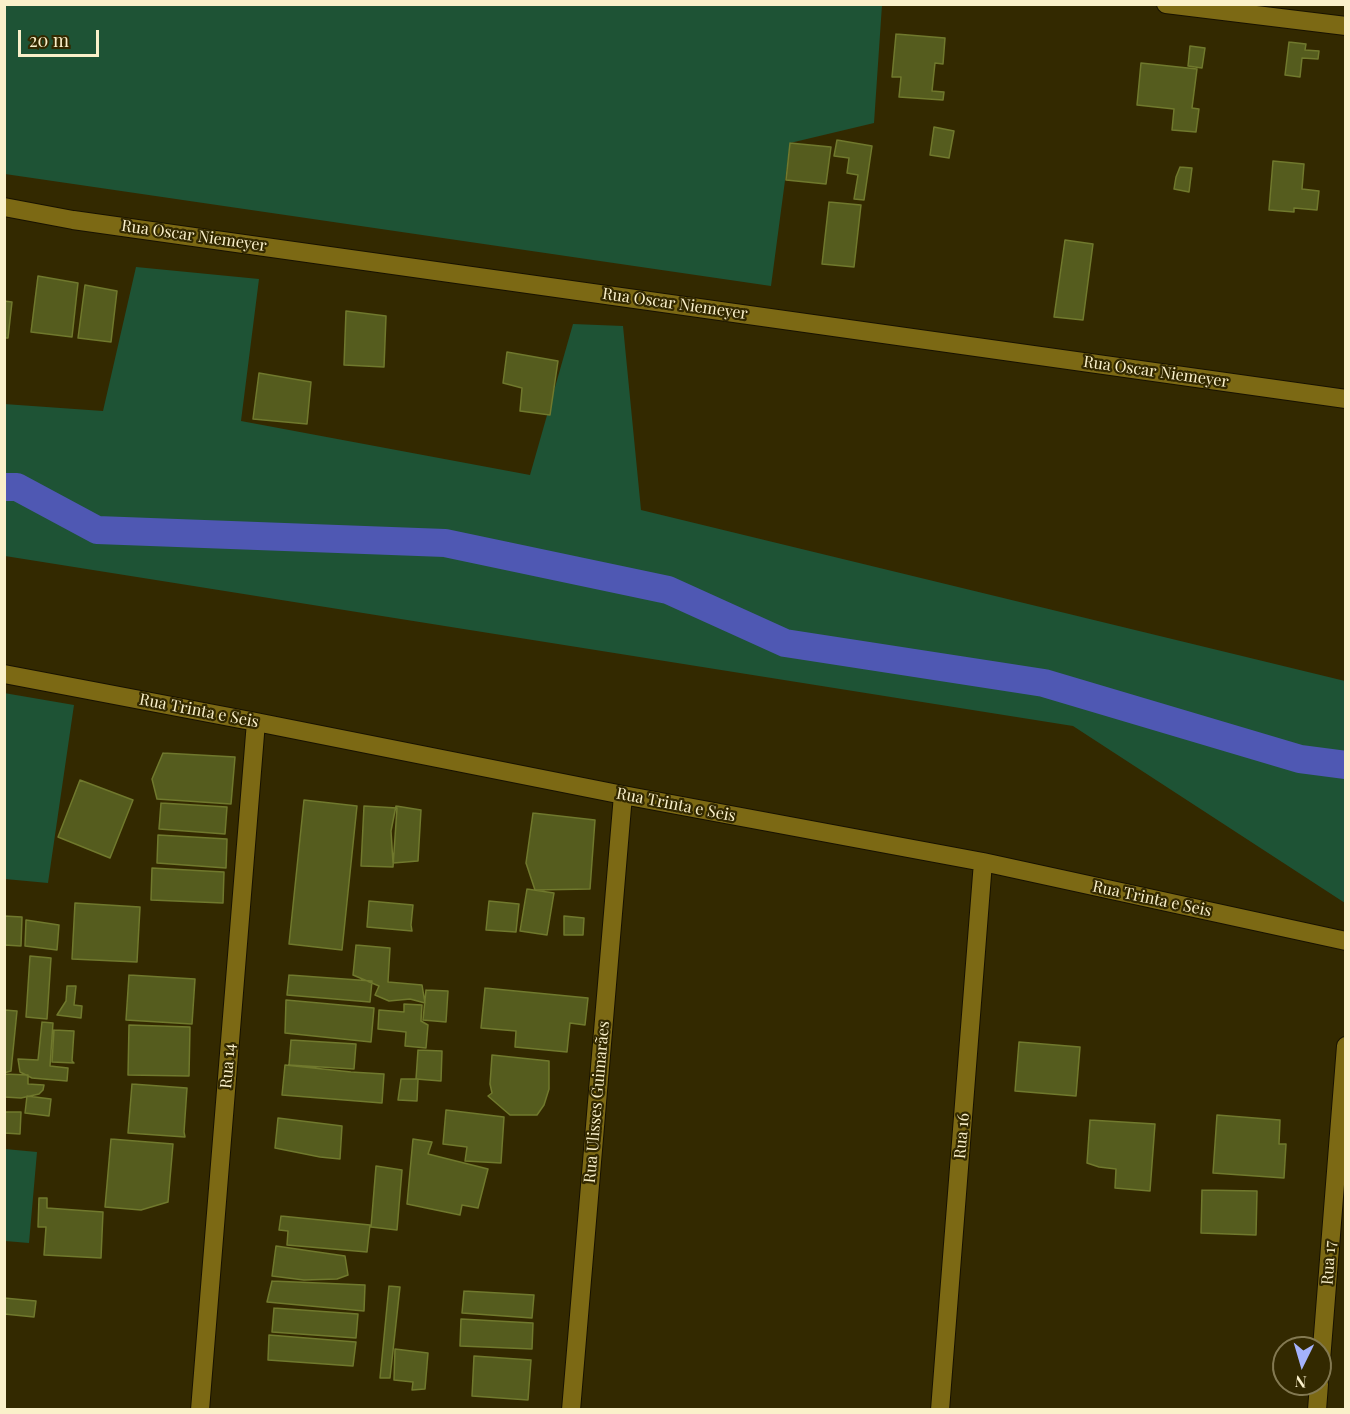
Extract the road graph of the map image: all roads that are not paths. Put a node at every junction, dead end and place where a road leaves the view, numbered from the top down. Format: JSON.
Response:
{"nodes":[{"id":1,"x":1166,"y":4,"type":"edge"},
{"id":2,"x":1346,"y":26,"type":"edge"},
{"id":3,"x":4,"y":207,"type":"edge"},
{"id":4,"x":1346,"y":399,"type":"edge"},
{"id":5,"x":4,"y":674,"type":"edge"},
{"id":6,"x":255,"y":722,"type":"junction"},
{"id":7,"x":623,"y":795,"type":"junction"},
{"id":8,"x":983,"y":862,"type":"junction"},
{"id":9,"x":1346,"y":941,"type":"edge"},
{"id":10,"x":1346,"y":1046,"type":"edge"},
{"id":11,"x":1323,"y":1336,"type":"edge"},
{"id":12,"x":200,"y":1410,"type":"edge"},
{"id":13,"x":571,"y":1410,"type":"edge"},
{"id":14,"x":940,"y":1410,"type":"edge"}],
"edges":[{"from":1,"to":2,"type":"street"},
{"from":3,"to":4,"type":"street","name":"Rua Oscar Niemeyer"},
{"from":5,"to":6,"type":"street","name":"Rua Trinta e Seis"},
{"from":6,"to":7,"type":"street","name":"Rua Trinta e Seis"},
{"from":6,"to":12,"type":"street","name":"Rua 14"},
{"from":7,"to":8,"type":"street","name":"Rua Trinta e Seis"},
{"from":7,"to":13,"type":"street","name":"Rua Ulisses Guimarães"},
{"from":8,"to":9,"type":"street","name":"Rua Trinta e Seis"},
{"from":8,"to":14,"type":"street","name":"Rua 16"},
{"from":10,"to":11,"type":"street","name":"Rua 17"}]}
